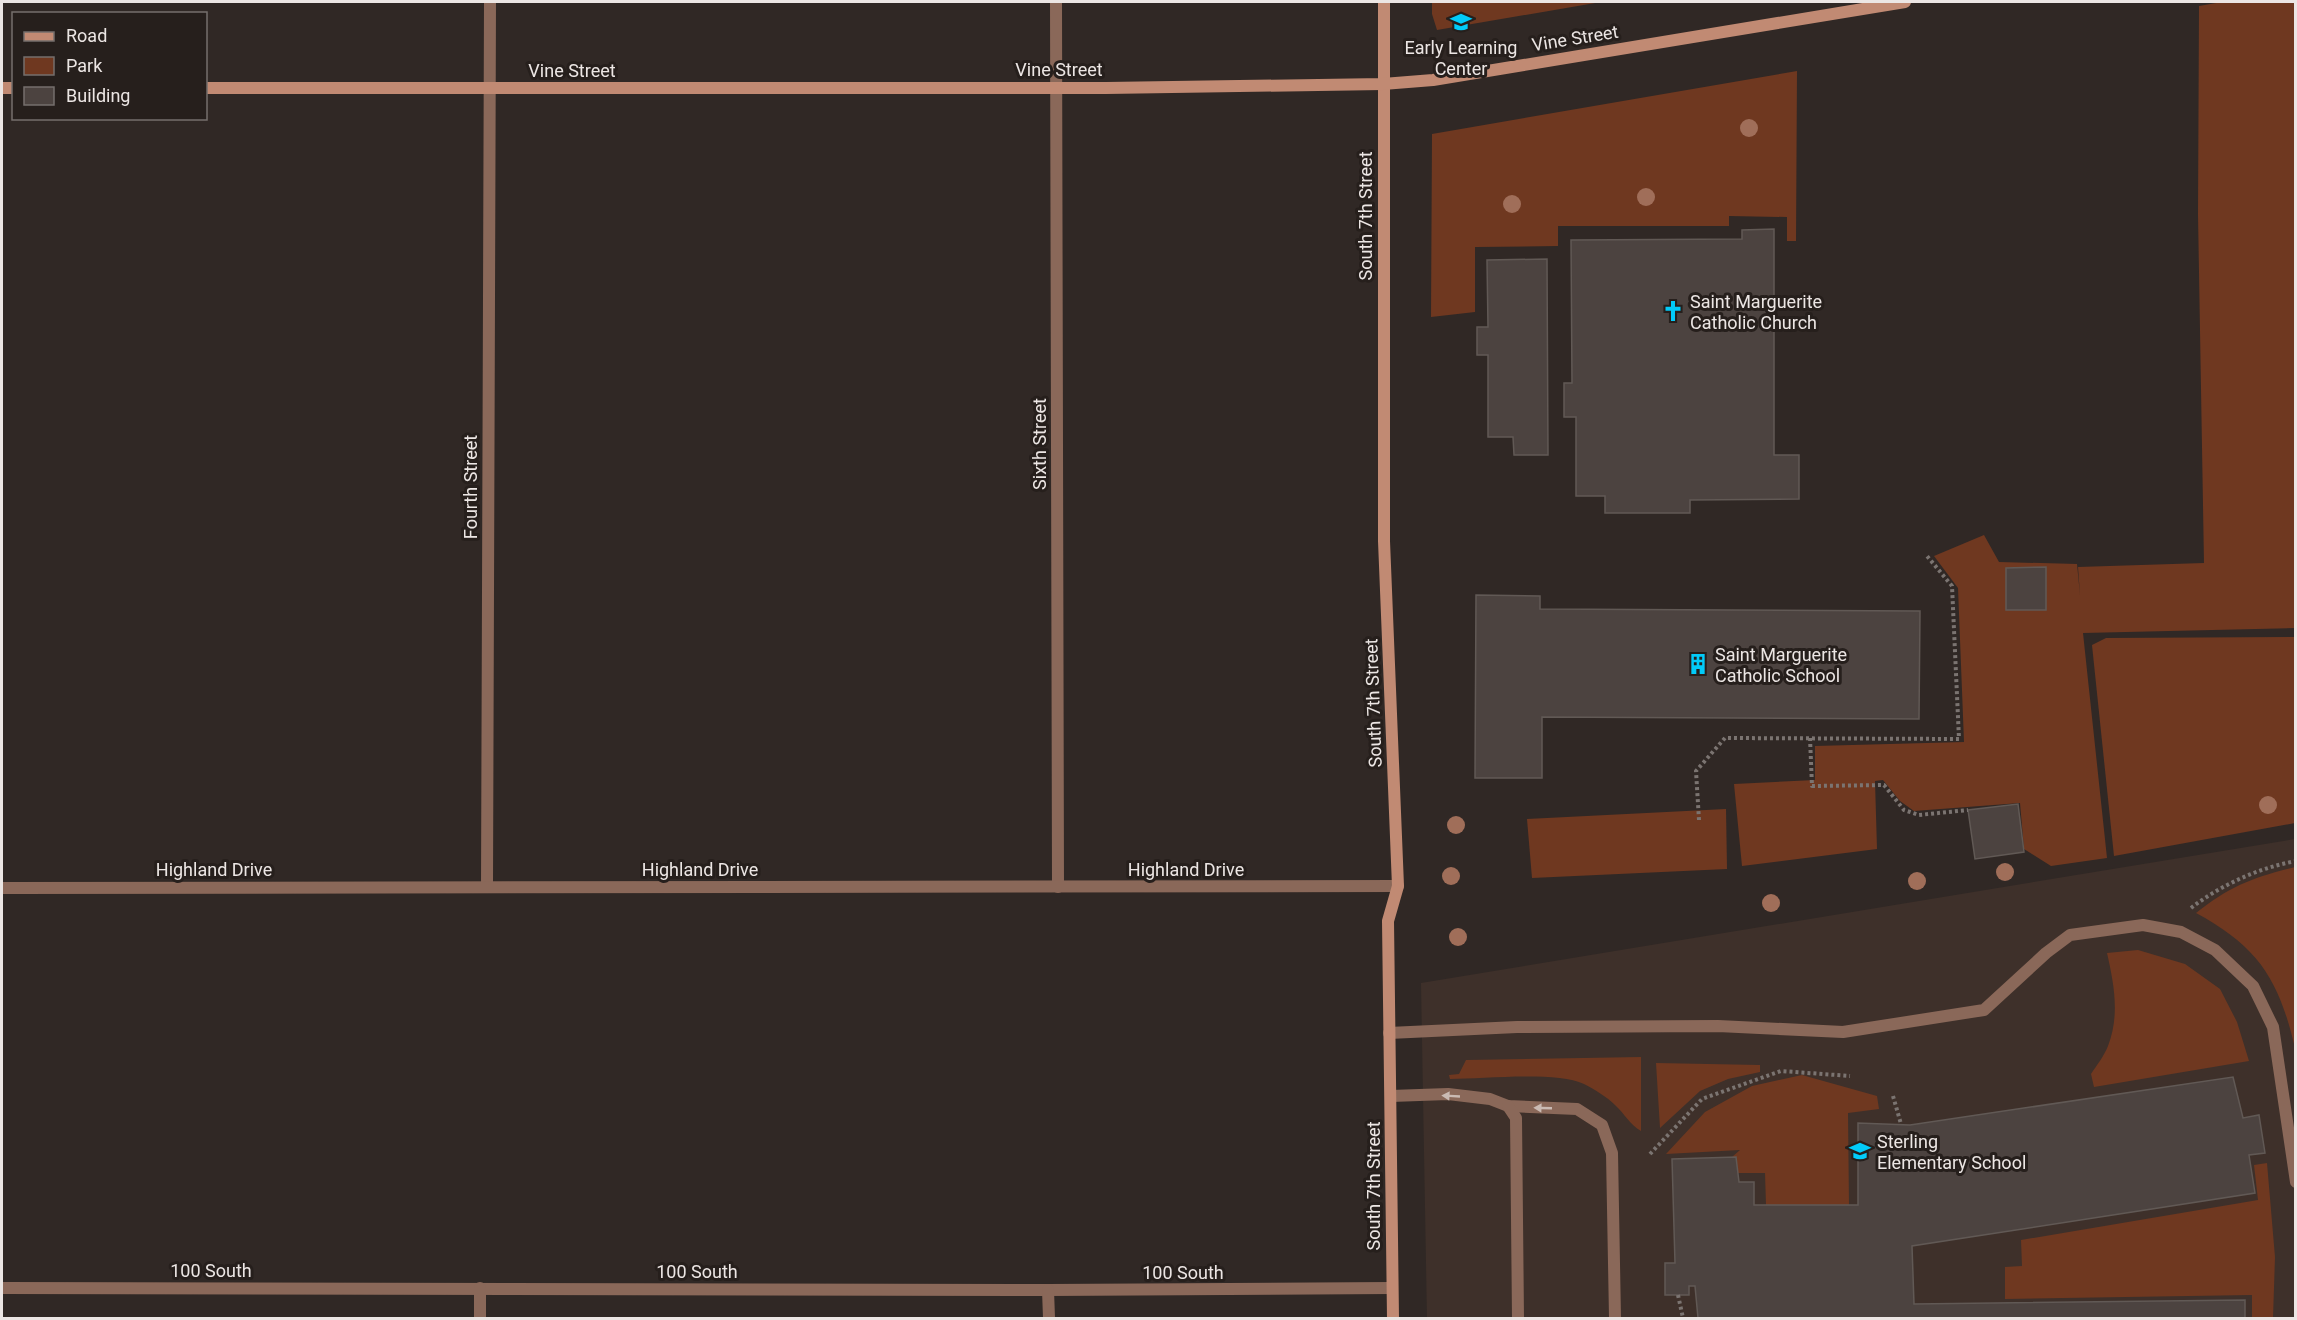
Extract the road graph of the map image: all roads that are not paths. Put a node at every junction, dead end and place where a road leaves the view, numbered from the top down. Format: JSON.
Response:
{"nodes":[{"id":1,"x":490,"y":2,"type":"edge"},
{"id":2,"x":1056,"y":2,"type":"edge"},
{"id":3,"x":1384,"y":2,"type":"edge"},
{"id":4,"x":1905,"y":2,"type":"edge"},
{"id":5,"x":1383,"y":84,"type":"junction"},
{"id":6,"x":1056,"y":87,"type":"junction"},
{"id":7,"x":207,"y":88,"type":"edge"},
{"id":8,"x":490,"y":88,"type":"junction"},
{"id":9,"x":1398,"y":886,"type":"junction"},
{"id":10,"x":487,"y":887,"type":"junction"},
{"id":11,"x":1058,"y":887,"type":"junction"},
{"id":12,"x":2,"y":888,"type":"edge"},
{"id":13,"x":1389,"y":1033,"type":"junction"},
{"id":14,"x":1391,"y":1096,"type":"junction"},
{"id":15,"x":1508,"y":1107,"type":"junction"},
{"id":16,"x":2295,"y":1182,"type":"edge"},
{"id":17,"x":2,"y":1288,"type":"edge"},
{"id":18,"x":480,"y":1288,"type":"junction"},
{"id":19,"x":1392,"y":1288,"type":"junction"},
{"id":20,"x":1048,"y":1290,"type":"junction"},
{"id":21,"x":480,"y":1318,"type":"edge"},
{"id":22,"x":1049,"y":1318,"type":"edge"},
{"id":23,"x":1392,"y":1318,"type":"edge"},
{"id":24,"x":1518,"y":1318,"type":"edge"},
{"id":25,"x":1615,"y":1318,"type":"edge"}],
"edges":[{"from":1,"to":8,"type":"street","name":"Fourth Street"},
{"from":2,"to":6,"type":"street","name":"Sixth Street"},
{"from":3,"to":5,"type":"street","name":"South 7th Street"},
{"from":4,"to":5,"type":"street","name":"Vine Street"},
{"from":5,"to":6,"type":"street","name":"Vine Street"},
{"from":5,"to":9,"type":"street","name":"South 7th Street"},
{"from":6,"to":8,"type":"street","name":"Vine Street"},
{"from":6,"to":11,"type":"street","name":"Sixth Street"},
{"from":7,"to":8,"type":"street","name":"Vine Street"},
{"from":8,"to":10,"type":"street","name":"Fourth Street"},
{"from":9,"to":11,"type":"street","name":"Highland Drive"},
{"from":9,"to":13,"type":"street","name":"South 7th Street"},
{"from":10,"to":11,"type":"street","name":"Highland Drive"},
{"from":10,"to":12,"type":"street","name":"Highland Drive"},
{"from":13,"to":14,"type":"street","name":"South 7th Street"},
{"from":13,"to":16,"type":"street"},
{"from":15,"to":14,"type":"street","one_way":true},
{"from":14,"to":19,"type":"street","name":"South 7th Street"},
{"from":15,"to":24,"type":"street"},
{"from":25,"to":15,"type":"street","one_way":true},
{"from":17,"to":18,"type":"street","name":"100 South"},
{"from":18,"to":20,"type":"street","name":"100 South"},
{"from":18,"to":21,"type":"street"},
{"from":19,"to":20,"type":"street","name":"100 South"},
{"from":19,"to":23,"type":"street","name":"South 7th Street"},
{"from":20,"to":22,"type":"street"}]}
